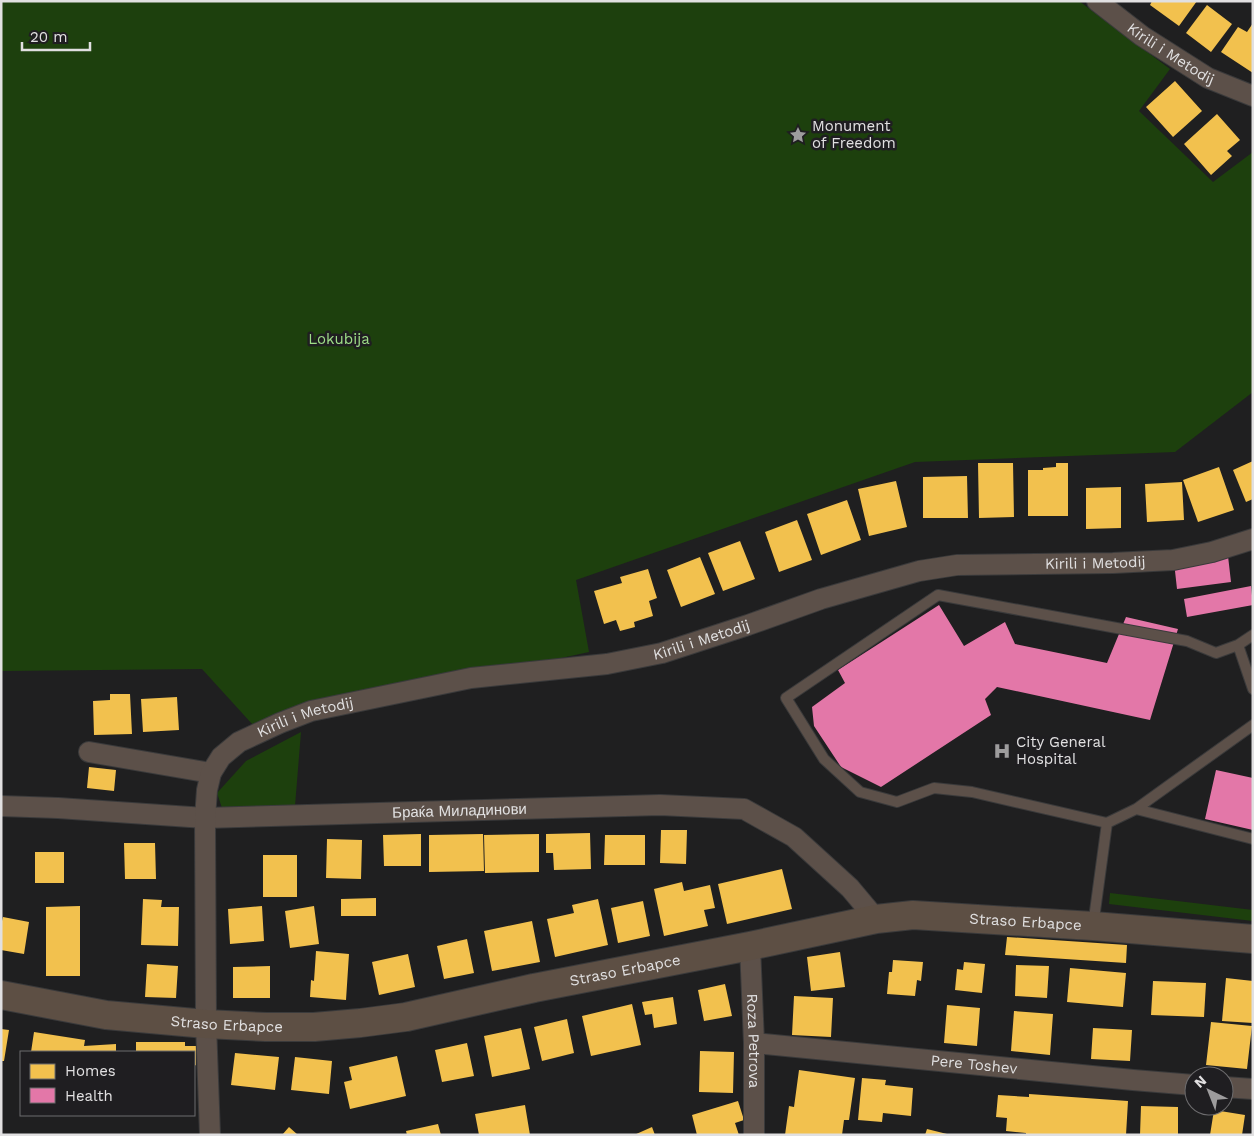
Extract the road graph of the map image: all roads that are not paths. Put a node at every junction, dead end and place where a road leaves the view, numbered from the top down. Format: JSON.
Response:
{"nodes":[{"id":1,"x":1097,"y":1,"type":"edge"},
{"id":2,"x":1253,"y":96,"type":"edge"},
{"id":3,"x":1253,"y":539,"type":"edge"},
{"id":4,"x":1253,"y":635,"type":"edge"},
{"id":5,"x":1238,"y":645,"type":"junction"},
{"id":6,"x":1253,"y":689,"type":"edge"},
{"id":7,"x":1253,"y":725,"type":"edge"},
{"id":8,"x":88,"y":752,"type":"dead end"},
{"id":9,"x":211,"y":773,"type":"junction"},
{"id":10,"x":1,"y":806,"type":"edge"},
{"id":11,"x":1136,"y":809,"type":"junction"},
{"id":12,"x":205,"y":818,"type":"junction"},
{"id":13,"x":1107,"y":823,"type":"junction"},
{"id":14,"x":1253,"y":839,"type":"edge"},
{"id":15,"x":876,"y":919,"type":"junction"},
{"id":16,"x":1093,"y":926,"type":"junction"},
{"id":17,"x":1253,"y":939,"type":"edge"},
{"id":18,"x":750,"y":946,"type":"junction"},
{"id":19,"x":1,"y":995,"type":"edge"},
{"id":20,"x":206,"y":1024,"type":"junction"},
{"id":21,"x":754,"y":1043,"type":"junction"},
{"id":22,"x":1184,"y":1084,"type":"edge"},
{"id":23,"x":1234,"y":1088,"type":"edge"},
{"id":24,"x":1253,"y":1089,"type":"edge"},
{"id":25,"x":210,"y":1135,"type":"edge"},
{"id":26,"x":754,"y":1135,"type":"edge"}],
"edges":[{"from":1,"to":2,"type":"street","name":"Kirili i Metodij"},
{"from":3,"to":9,"type":"street","name":"Kirili i Metodij"},
{"from":4,"to":5,"type":"lane"},
{"from":5,"to":6,"type":"lane"},
{"from":5,"to":13,"type":"lane"},
{"from":7,"to":11,"type":"lane"},
{"from":8,"to":9,"type":"street"},
{"from":9,"to":12,"type":"street","name":"Kirili i Metodij"},
{"from":10,"to":12,"type":"street","name":"Браќа Миладинови"},
{"from":11,"to":13,"type":"lane"},
{"from":11,"to":14,"type":"lane"},
{"from":12,"to":15,"type":"street","name":"Браќа Миладинови"},
{"from":12,"to":20,"type":"street","name":"Kirili i Metodij"},
{"from":13,"to":16,"type":"lane"},
{"from":15,"to":16,"type":"main road","name":"Straso Erbapce"},
{"from":15,"to":18,"type":"main road","name":"Straso Erbapce"},
{"from":16,"to":17,"type":"main road","name":"Straso Erbapce"},
{"from":18,"to":20,"type":"main road","name":"Straso Erbapce"},
{"from":18,"to":21,"type":"street","name":"Roza Petrova"},
{"from":19,"to":20,"type":"main road","name":"Straso Erbapce"},
{"from":20,"to":25,"type":"street","name":"Kirili i Metodij"},
{"from":21,"to":22,"type":"street","name":"Pere Toshev"},
{"from":21,"to":26,"type":"street","name":"Roza Petrova"},
{"from":23,"to":24,"type":"street"}]}
